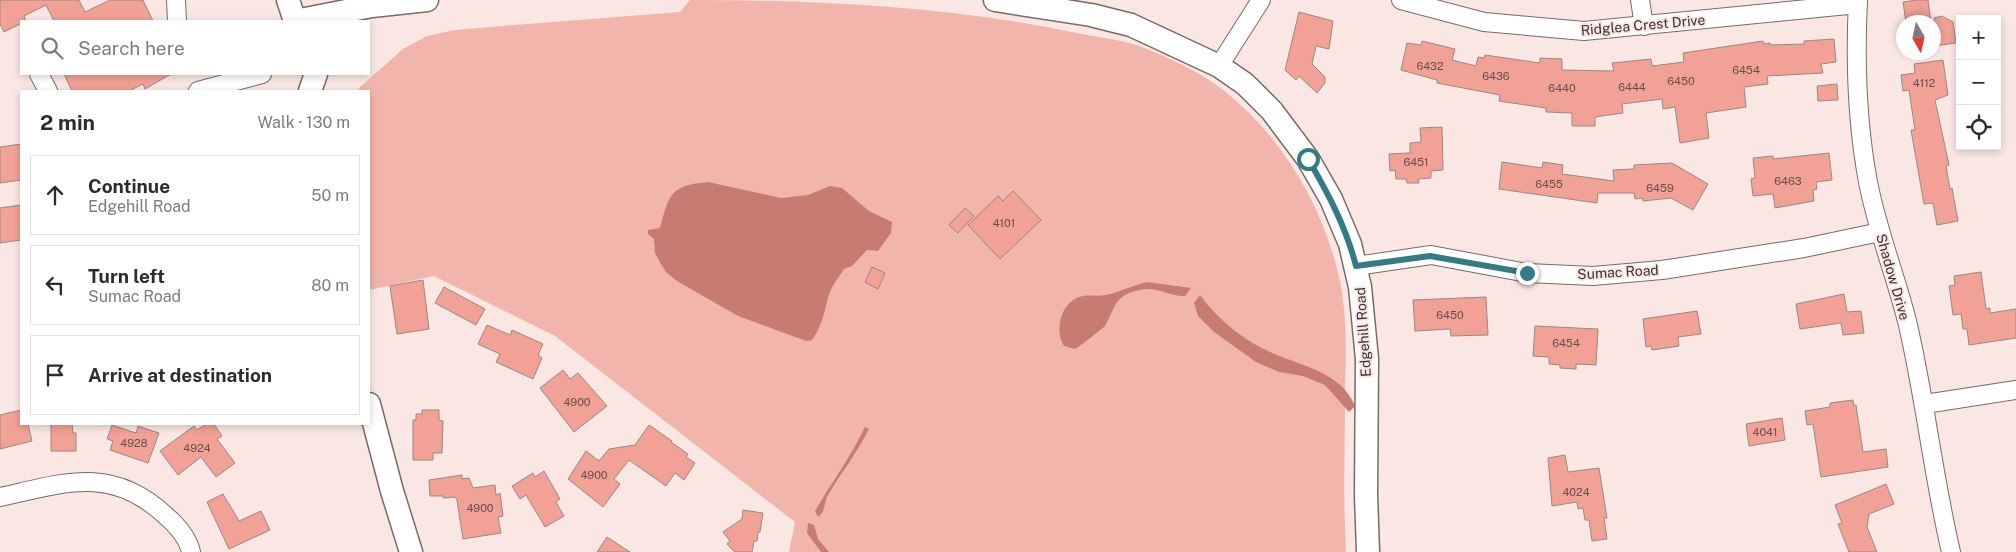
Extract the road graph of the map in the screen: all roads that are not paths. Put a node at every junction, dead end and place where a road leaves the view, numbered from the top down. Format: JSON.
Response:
{"nodes":[{"id":1,"x":176,"y":0,"type":"edge"},
{"id":2,"x":288,"y":0,"type":"edge"},
{"id":3,"x":427,"y":0,"type":"edge"},
{"id":4,"x":995,"y":0,"type":"edge"},
{"id":5,"x":1261,"y":0,"type":"edge"},
{"id":6,"x":1401,"y":0,"type":"edge"},
{"id":7,"x":1640,"y":0,"type":"edge"},
{"id":8,"x":1858,"y":2,"type":"edge"},
{"id":9,"x":372,"y":6,"type":"junction"},
{"id":10,"x":177,"y":20,"type":"edge"},
{"id":11,"x":295,"y":20,"type":"edge"},
{"id":12,"x":300,"y":20,"type":"edge"},
{"id":13,"x":353,"y":20,"type":"edge"},
{"id":14,"x":1644,"y":26,"type":"junction"},
{"id":15,"x":1219,"y":66,"type":"junction"},
{"id":16,"x":40,"y":75,"type":"edge"},
{"id":17,"x":257,"y":75,"type":"edge"},
{"id":18,"x":307,"y":75,"type":"edge"},
{"id":19,"x":316,"y":75,"type":"edge"},
{"id":20,"x":203,"y":86,"type":"edge"},
{"id":21,"x":47,"y":90,"type":"edge"},
{"id":22,"x":310,"y":90,"type":"edge"},
{"id":23,"x":310,"y":90,"type":"edge"},
{"id":24,"x":1880,"y":232,"type":"junction"},
{"id":25,"x":1356,"y":266,"type":"junction"},
{"id":26,"x":2016,"y":390,"type":"edge"},
{"id":27,"x":1925,"y":404,"type":"junction"},
{"id":28,"x":370,"y":408,"type":"edge"},
{"id":29,"x":0,"y":498,"type":"edge"},
{"id":30,"x":191,"y":552,"type":"edge"},
{"id":31,"x":411,"y":552,"type":"edge"},
{"id":32,"x":1368,"y":552,"type":"edge"},
{"id":33,"x":1951,"y":552,"type":"edge"}],
"edges":[{"from":1,"to":10,"type":"street"},
{"from":2,"to":11,"type":"street"},
{"from":3,"to":9,"type":"street"},
{"from":4,"to":15,"type":"street","name":"Edgehill Road"},
{"from":5,"to":15,"type":"street"},
{"from":6,"to":14,"type":"street","name":"Ridglea Crest Drive"},
{"from":7,"to":14,"type":"street"},
{"from":8,"to":14,"type":"street","name":"Ridglea Crest Drive"},
{"from":8,"to":24,"type":"street","name":"Shadow Drive"},
{"from":9,"to":12,"type":"street"},
{"from":9,"to":13,"type":"street"},
{"from":15,"to":25,"type":"street","name":"Edgehill Road"},
{"from":16,"to":21,"type":"street"},
{"from":17,"to":20,"type":"street"},
{"from":18,"to":22,"type":"street"},
{"from":19,"to":23,"type":"street"},
{"from":24,"to":25,"type":"street","name":"Sumac Road"},
{"from":24,"to":27,"type":"street","name":"Shadow Drive"},
{"from":25,"to":32,"type":"street","name":"Edgehill Road"},
{"from":26,"to":27,"type":"street"},
{"from":27,"to":33,"type":"street","name":"Shadow Drive"},
{"from":28,"to":31,"type":"street"},
{"from":29,"to":30,"type":"street"}]}
